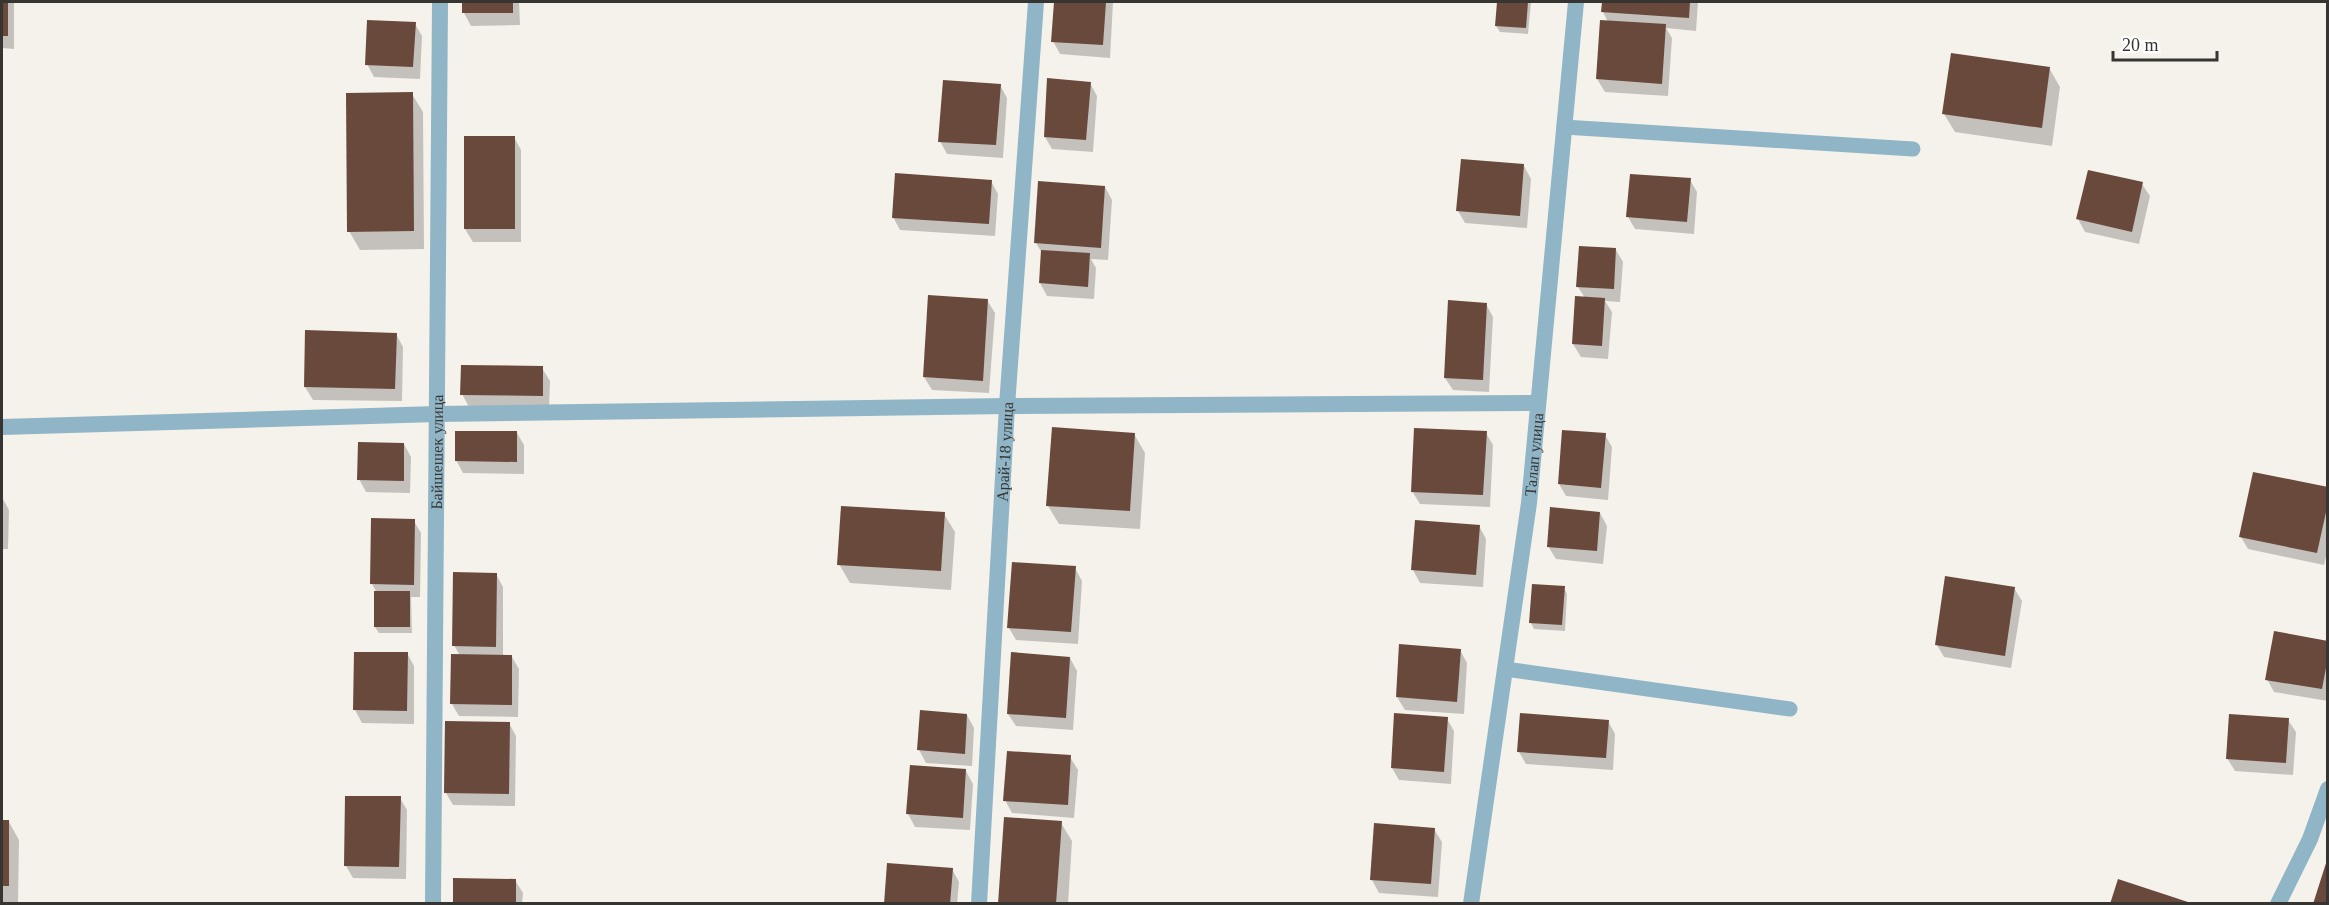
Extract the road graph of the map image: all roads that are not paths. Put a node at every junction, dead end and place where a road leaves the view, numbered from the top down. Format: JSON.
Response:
{"nodes":[{"id":1,"x":440,"y":2,"type":"edge"},
{"id":2,"x":1036,"y":2,"type":"edge"},
{"id":3,"x":1576,"y":2,"type":"edge"},
{"id":4,"x":1564,"y":127,"type":"junction"},
{"id":5,"x":1913,"y":149,"type":"dead end"},
{"id":6,"x":1538,"y":403,"type":"junction"},
{"id":7,"x":1007,"y":406,"type":"junction"},
{"id":8,"x":437,"y":414,"type":"junction"},
{"id":9,"x":2,"y":428,"type":"edge"},
{"id":10,"x":1505,"y":669,"type":"junction"},
{"id":11,"x":1790,"y":709,"type":"dead end"},
{"id":12,"x":2328,"y":789,"type":"edge"},
{"id":13,"x":433,"y":903,"type":"edge"},
{"id":14,"x":979,"y":903,"type":"edge"},
{"id":15,"x":1471,"y":903,"type":"edge"},
{"id":16,"x":2278,"y":903,"type":"edge"}],
"edges":[{"from":1,"to":8,"type":"street","name":"Байшешек улица"},
{"from":2,"to":7,"type":"street","name":"Арай-18 улица"},
{"from":3,"to":4,"type":"street","name":"Талап улица"},
{"from":4,"to":5,"type":"lane"},
{"from":4,"to":6,"type":"street","name":"Талап улица"},
{"from":6,"to":7,"type":"street"},
{"from":6,"to":10,"type":"street","name":"Талап улица"},
{"from":7,"to":8,"type":"street"},
{"from":7,"to":14,"type":"street","name":"Арай-18 улица"},
{"from":8,"to":9,"type":"street"},
{"from":8,"to":13,"type":"street","name":"Байшешек улица"},
{"from":10,"to":11,"type":"lane"},
{"from":10,"to":15,"type":"street","name":"Талап улица"},
{"from":12,"to":16,"type":"street"}]}
